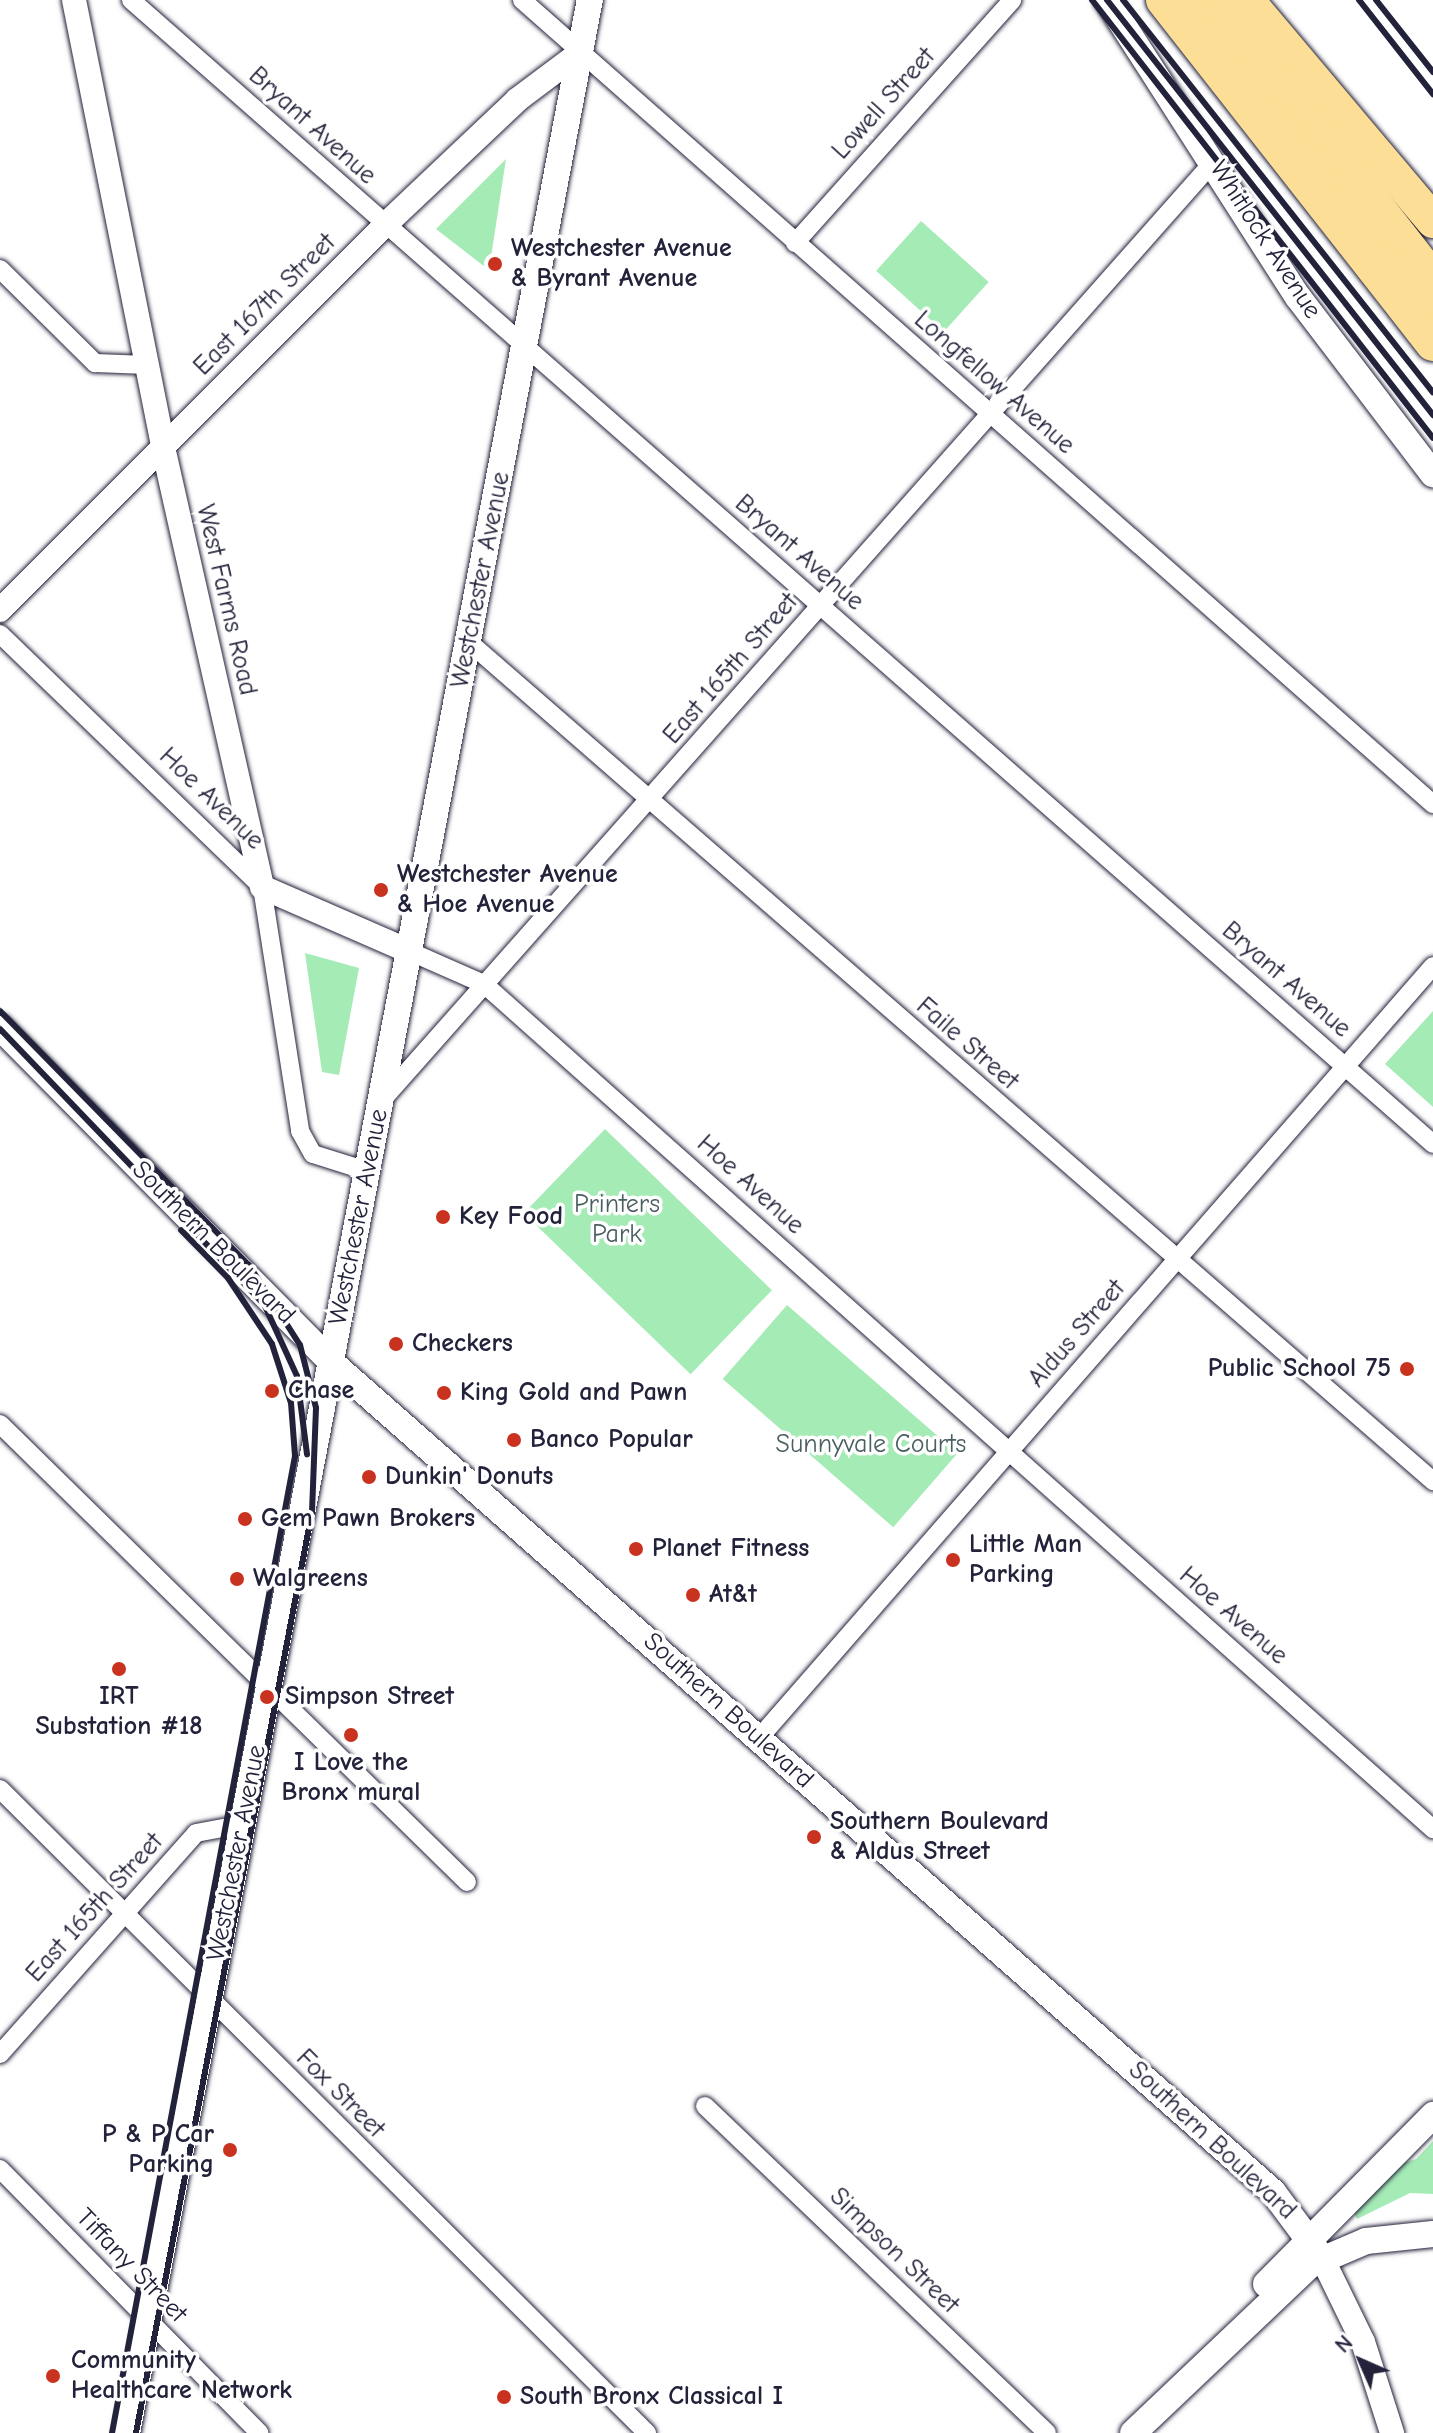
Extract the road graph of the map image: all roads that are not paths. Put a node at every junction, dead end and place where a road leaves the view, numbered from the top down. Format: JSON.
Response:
{"nodes":[{"id":1,"x":74,"y":0,"type":"edge"},
{"id":2,"x":131,"y":0,"type":"edge"},
{"id":3,"x":522,"y":0,"type":"edge"},
{"id":4,"x":590,"y":0,"type":"edge"},
{"id":5,"x":1012,"y":0,"type":"edge"},
{"id":6,"x":1107,"y":0,"type":"edge"},
{"id":7,"x":1163,"y":0,"type":"edge"},
{"id":8,"x":1191,"y":0,"type":"edge"},
{"id":9,"x":1219,"y":0,"type":"edge"},
{"id":10,"x":1247,"y":0,"type":"edge"},
{"id":11,"x":1263,"y":0,"type":"edge"},
{"id":12,"x":581,"y":52,"type":"junction"},
{"id":13,"x":1357,"y":128,"type":"junction"},
{"id":14,"x":1214,"y":161,"type":"junction"},
{"id":15,"x":1433,"y":221,"type":"edge"},
{"id":16,"x":385,"y":225,"type":"junction"},
{"id":17,"x":795,"y":243,"type":"junction"},
{"id":18,"x":0,"y":269,"type":"edge"},
{"id":19,"x":1433,"y":275,"type":"edge"},
{"id":20,"x":1433,"y":310,"type":"edge"},
{"id":21,"x":1433,"y":344,"type":"edge"},
{"id":22,"x":524,"y":346,"type":"junction"},
{"id":23,"x":147,"y":365,"type":"junction"},
{"id":24,"x":990,"y":415,"type":"junction"},
{"id":25,"x":163,"y":447,"type":"junction"},
{"id":26,"x":1433,"y":474,"type":"edge"},
{"id":27,"x":821,"y":607,"type":"junction"},
{"id":28,"x":0,"y":610,"type":"edge"},
{"id":29,"x":0,"y":634,"type":"edge"},
{"id":30,"x":470,"y":643,"type":"junction"},
{"id":31,"x":650,"y":800,"type":"junction"},
{"id":32,"x":1433,"y":804,"type":"edge"},
{"id":33,"x":262,"y":887,"type":"junction"},
{"id":34,"x":411,"y":952,"type":"junction"},
{"id":35,"x":1433,"y":966,"type":"edge"},
{"id":36,"x":484,"y":984,"type":"junction"},
{"id":37,"x":0,"y":1027,"type":"edge"},
{"id":38,"x":1345,"y":1067,"type":"junction"},
{"id":39,"x":381,"y":1101,"type":"junction"},
{"id":40,"x":1433,"y":1144,"type":"edge"},
{"id":41,"x":367,"y":1171,"type":"junction"},
{"id":42,"x":1175,"y":1261,"type":"junction"},
{"id":43,"x":332,"y":1363,"type":"junction"},
{"id":44,"x":0,"y":1424,"type":"edge"},
{"id":45,"x":1006,"y":1455,"type":"junction"},
{"id":46,"x":1433,"y":1481,"type":"edge"},
{"id":47,"x":267,"y":1691,"type":"junction"},
{"id":48,"x":760,"y":1737,"type":"junction"},
{"id":49,"x":0,"y":1789,"type":"edge"},
{"id":50,"x":244,"y":1824,"type":"junction"},
{"id":51,"x":1433,"y":1829,"type":"edge"},
{"id":52,"x":467,"y":1882,"type":"dead end"},
{"id":53,"x":122,"y":1914,"type":"junction"},
{"id":54,"x":209,"y":2002,"type":"junction"},
{"id":55,"x":0,"y":2054,"type":"edge"},
{"id":56,"x":705,"y":2106,"type":"dead end"},
{"id":57,"x":1433,"y":2115,"type":"edge"},
{"id":58,"x":0,"y":2169,"type":"edge"},
{"id":59,"x":1433,"y":2234,"type":"edge"},
{"id":60,"x":1316,"y":2247,"type":"junction"},
{"id":61,"x":148,"y":2321,"type":"junction"},
{"id":62,"x":127,"y":2433,"type":"edge"},
{"id":63,"x":259,"y":2433,"type":"edge"},
{"id":64,"x":647,"y":2433,"type":"edge"},
{"id":65,"x":1047,"y":2433,"type":"edge"},
{"id":66,"x":1133,"y":2433,"type":"edge"},
{"id":67,"x":1392,"y":2433,"type":"edge"}],
"edges":[{"from":1,"to":23,"type":"street","name":"West Farms Road"},
{"from":2,"to":16,"type":"street","name":"Bryant Avenue"},
{"from":3,"to":12,"type":"street","name":"Longfellow Avenue"},
{"from":4,"to":12,"type":"main road","name":"Westchester Avenue"},
{"from":5,"to":17,"type":"street","name":"Lowell Street"},
{"from":6,"to":14,"type":"main road","name":"Whitlock Avenue"},
{"from":7,"to":21,"type":"highway"},
{"from":8,"to":20,"type":"main road"},
{"from":9,"to":19,"type":"main road"},
{"from":10,"to":13,"type":"highway"},
{"from":11,"to":13,"type":"highway"},
{"from":12,"to":16,"type":"street","name":"East 167th Street"},
{"from":12,"to":17,"type":"street","name":"Longfellow Avenue"},
{"from":12,"to":22,"type":"main road","name":"Westchester Avenue"},
{"from":13,"to":15,"type":"highway"},
{"from":14,"to":24,"type":"street","name":"East 165th Street"},
{"from":14,"to":26,"type":"main road","name":"Whitlock Avenue"},
{"from":16,"to":22,"type":"street","name":"Bryant Avenue"},
{"from":16,"to":25,"type":"street","name":"East 167th Street"},
{"from":17,"to":24,"type":"street","name":"Longfellow Avenue"},
{"from":18,"to":23,"type":"street"},
{"from":22,"to":27,"type":"street","name":"Bryant Avenue"},
{"from":22,"to":30,"type":"main road","name":"Westchester Avenue"},
{"from":23,"to":25,"type":"street","name":"West Farms Road"},
{"from":24,"to":27,"type":"street","name":"East 165th Street"},
{"from":24,"to":32,"type":"street","name":"Longfellow Avenue"},
{"from":25,"to":28,"type":"street","name":"East 167th Street"},
{"from":25,"to":33,"type":"street","name":"West Farms Road"},
{"from":27,"to":31,"type":"street","name":"East 165th Street"},
{"from":27,"to":38,"type":"street","name":"Bryant Avenue"},
{"from":29,"to":33,"type":"street","name":"Hoe Avenue"},
{"from":30,"to":31,"type":"street","name":"Faile Street"},
{"from":30,"to":34,"type":"main road","name":"Westchester Avenue"},
{"from":31,"to":36,"type":"street","name":"East 165th Street"},
{"from":31,"to":42,"type":"street","name":"Faile Street"},
{"from":33,"to":34,"type":"street","name":"Hoe Avenue"},
{"from":33,"to":41,"type":"street","name":"West Farms Road"},
{"from":34,"to":36,"type":"street","name":"Hoe Avenue"},
{"from":34,"to":39,"type":"main road","name":"Westchester Avenue"},
{"from":35,"to":38,"type":"street","name":"Aldus Street"},
{"from":36,"to":39,"type":"street","name":"East 165th Street"},
{"from":36,"to":45,"type":"street","name":"Hoe Avenue"},
{"from":37,"to":43,"type":"main road","name":"Southern Boulevard"},
{"from":38,"to":40,"type":"street","name":"Bryant Avenue"},
{"from":38,"to":42,"type":"street","name":"Aldus Street"},
{"from":39,"to":41,"type":"main road","name":"Westchester Avenue"},
{"from":41,"to":43,"type":"main road","name":"Westchester Avenue"},
{"from":42,"to":45,"type":"street","name":"Aldus Street"},
{"from":42,"to":46,"type":"street","name":"Faile Street"},
{"from":43,"to":47,"type":"main road","name":"Westchester Avenue"},
{"from":43,"to":48,"type":"main road","name":"Southern Boulevard"},
{"from":44,"to":47,"type":"street"},
{"from":45,"to":48,"type":"street","name":"Aldus Street"},
{"from":45,"to":51,"type":"street","name":"Hoe Avenue"},
{"from":47,"to":50,"type":"main road","name":"Westchester Avenue"},
{"from":47,"to":52,"type":"street"},
{"from":48,"to":60,"type":"main road","name":"Southern Boulevard"},
{"from":49,"to":53,"type":"street","name":"Fox Street"},
{"from":50,"to":53,"type":"street","name":"East 165th Street"},
{"from":50,"to":54,"type":"main road","name":"Westchester Avenue"},
{"from":53,"to":54,"type":"street","name":"Fox Street"},
{"from":53,"to":55,"type":"street","name":"East 165th Street"},
{"from":54,"to":61,"type":"main road","name":"Westchester Avenue"},
{"from":54,"to":64,"type":"street","name":"Fox Street"},
{"from":56,"to":65,"type":"street","name":"Simpson Street"},
{"from":57,"to":60,"type":"main road"},
{"from":58,"to":61,"type":"street","name":"Tiffany Street"},
{"from":59,"to":60,"type":"main road"},
{"from":60,"to":66,"type":"main road"},
{"from":60,"to":67,"type":"street","name":"Southern Boulevard"},
{"from":61,"to":62,"type":"main road","name":"Westchester Avenue"},
{"from":61,"to":63,"type":"street","name":"Tiffany Street"}]}
